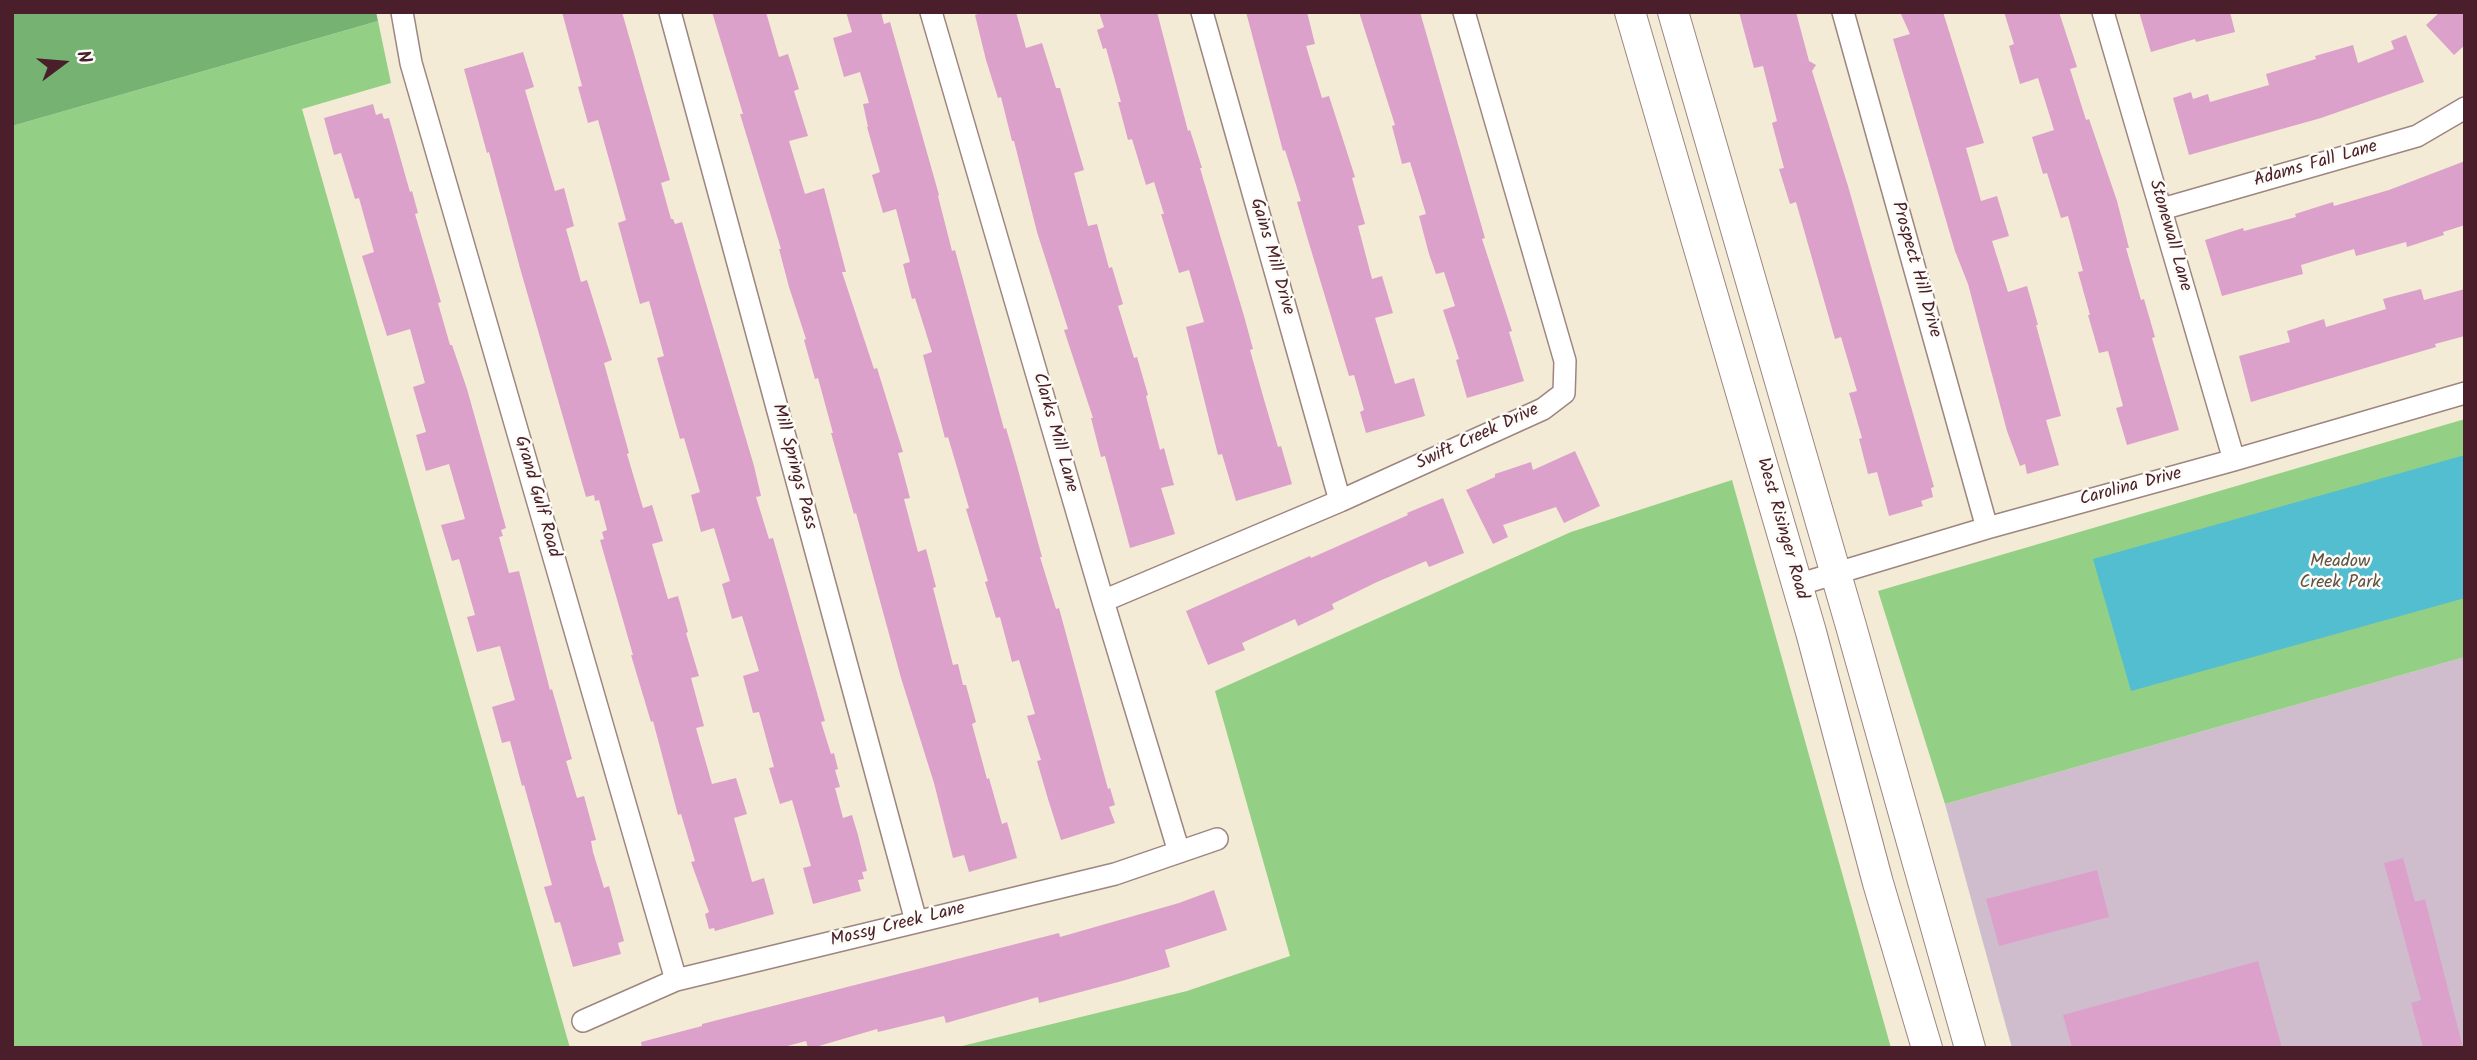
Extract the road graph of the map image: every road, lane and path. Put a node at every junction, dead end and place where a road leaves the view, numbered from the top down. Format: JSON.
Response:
{"nodes":[{"id":1,"x":402,"y":12,"type":"edge"},
{"id":2,"x":670,"y":12,"type":"edge"},
{"id":3,"x":931,"y":12,"type":"edge"},
{"id":4,"x":1202,"y":12,"type":"edge"},
{"id":5,"x":1464,"y":12,"type":"edge"},
{"id":6,"x":1630,"y":12,"type":"edge"},
{"id":7,"x":1673,"y":12,"type":"edge"},
{"id":8,"x":1843,"y":12,"type":"edge"},
{"id":9,"x":2103,"y":12,"type":"edge"},
{"id":10,"x":2465,"y":108,"type":"edge"},
{"id":11,"x":2161,"y":209,"type":"junction"},
{"id":12,"x":2465,"y":393,"type":"edge"},
{"id":13,"x":2234,"y":460,"type":"junction"},
{"id":14,"x":1340,"y":501,"type":"junction"},
{"id":15,"x":1987,"y":528,"type":"junction"},
{"id":16,"x":1836,"y":573,"type":"junction"},
{"id":17,"x":1797,"y":584,"type":"junction"},
{"id":18,"x":1103,"y":601,"type":"junction"},
{"id":19,"x":1862,"y":819,"type":"junction"},
{"id":20,"x":1216,"y":839,"type":"dead end"},
{"id":21,"x":1179,"y":852,"type":"junction"},
{"id":22,"x":916,"y":921,"type":"junction"},
{"id":23,"x":676,"y":980,"type":"junction"},
{"id":24,"x":1956,"y":998,"type":"junction"},
{"id":25,"x":583,"y":1021,"type":"dead end"},
{"id":26,"x":1927,"y":1048,"type":"edge"},
{"id":27,"x":1970,"y":1048,"type":"edge"}],
"edges":[{"from":1,"to":23,"type":"street","name":"Grand Gulf Road"},
{"from":2,"to":22,"type":"street","name":"Mill Springs Pass"},
{"from":3,"to":18,"type":"street","name":"Clarks Mill Lane"},
{"from":4,"to":14,"type":"street","name":"Gains Mill Drive"},
{"from":5,"to":14,"type":"street","name":"Swift Creek Drive"},
{"from":6,"to":17,"type":"main road","name":"West Risinger Road"},
{"from":7,"to":16,"type":"main road"},
{"from":8,"to":15,"type":"street","name":"Prospect Hill Drive"},
{"from":9,"to":11,"type":"street","name":"Stonewall Lane"},
{"from":10,"to":11,"type":"street","name":"Adams Fall Lane"},
{"from":11,"to":13,"type":"street","name":"Stonewall Lane"},
{"from":12,"to":13,"type":"street","name":"Carolina Drive"},
{"from":13,"to":15,"type":"street","name":"Carolina Drive"},
{"from":14,"to":18,"type":"street","name":"Swift Creek Drive"},
{"from":15,"to":16,"type":"street","name":"Carolina Drive"},
{"from":16,"to":17,"type":"street","name":"Carolina Drive"},
{"from":16,"to":24,"type":"main road"},
{"from":17,"to":19,"type":"main road","name":"West Risinger Road"},
{"from":18,"to":21,"type":"street","name":"Clarks Mill Lane"},
{"from":19,"to":24,"type":"main road"},
{"from":19,"to":26,"type":"main road","name":"West Risinger Road"},
{"from":20,"to":21,"type":"street","name":"Mossy Creek Lane"},
{"from":21,"to":22,"type":"street","name":"Mossy Creek Lane"},
{"from":22,"to":23,"type":"street","name":"Mossy Creek Lane"},
{"from":23,"to":25,"type":"street","name":"Mossy Creek Lane"},
{"from":24,"to":27,"type":"main road"}]}
